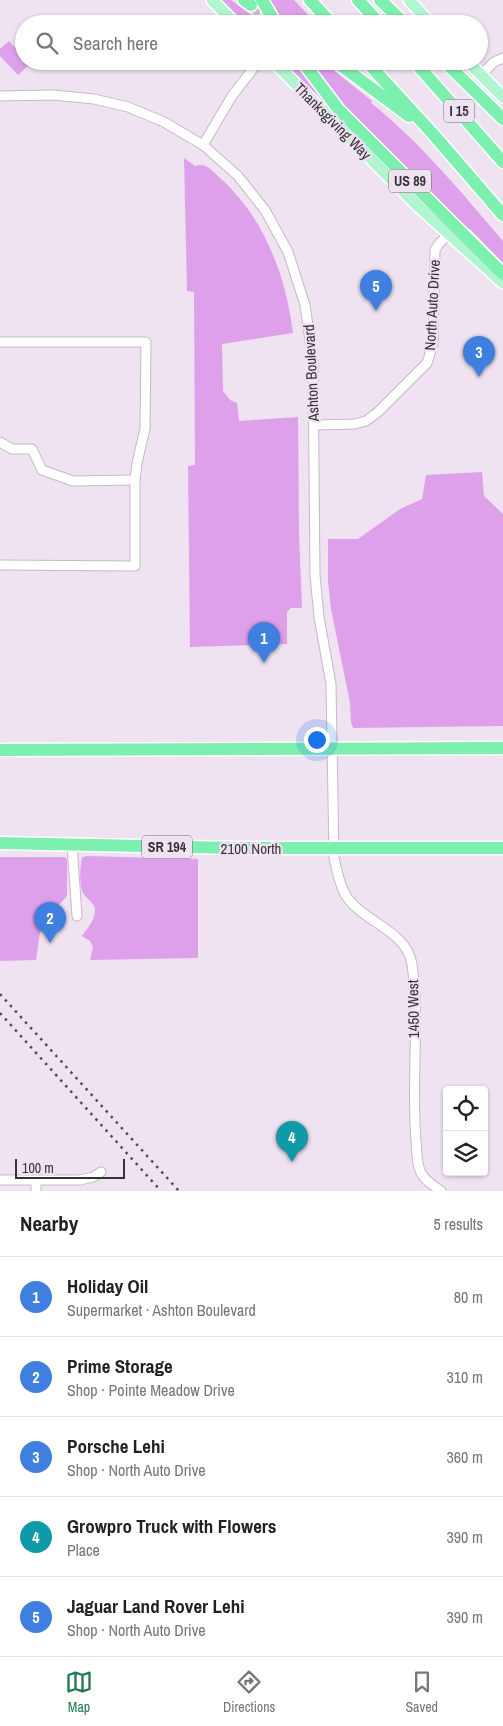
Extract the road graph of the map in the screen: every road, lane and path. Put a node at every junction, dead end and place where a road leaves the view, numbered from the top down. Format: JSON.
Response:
{"nodes":[{"id":1,"x":212,"y":0,"type":"edge"},
{"id":2,"x":310,"y":0,"type":"edge"},
{"id":3,"x":358,"y":0,"type":"edge"},
{"id":4,"x":380,"y":0,"type":"edge"},
{"id":5,"x":409,"y":0,"type":"edge"},
{"id":6,"x":252,"y":2,"type":"edge"},
{"id":7,"x":227,"y":15,"type":"edge"},
{"id":8,"x":266,"y":15,"type":"edge"},
{"id":9,"x":324,"y":15,"type":"edge"},
{"id":10,"x":372,"y":15,"type":"edge"},
{"id":11,"x":396,"y":15,"type":"edge"},
{"id":12,"x":423,"y":15,"type":"edge"},
{"id":13,"x":503,"y":58,"type":"edge"},
{"id":14,"x":488,"y":68,"type":"edge"},
{"id":15,"x":252,"y":70,"type":"edge"},
{"id":16,"x":282,"y":70,"type":"edge"},
{"id":17,"x":308,"y":70,"type":"edge"},
{"id":18,"x":347,"y":70,"type":"edge"},
{"id":19,"x":374,"y":70,"type":"edge"},
{"id":20,"x":422,"y":70,"type":"edge"},
{"id":21,"x":453,"y":70,"type":"edge"},
{"id":22,"x":476,"y":70,"type":"edge"},
{"id":23,"x":486,"y":70,"type":"edge"},
{"id":24,"x":481,"y":75,"type":"junction"},
{"id":25,"x":0,"y":96,"type":"edge"},
{"id":26,"x":503,"y":98,"type":"edge"},
{"id":27,"x":503,"y":119,"type":"edge"},
{"id":28,"x":433,"y":134,"type":"junction"},
{"id":29,"x":203,"y":145,"type":"junction"},
{"id":30,"x":503,"y":162,"type":"edge"},
{"id":31,"x":503,"y":215,"type":"edge"},
{"id":32,"x":448,"y":234,"type":"junction"},
{"id":33,"x":503,"y":274,"type":"edge"},
{"id":34,"x":503,"y":283,"type":"edge"},
{"id":35,"x":0,"y":342,"type":"edge"},
{"id":36,"x":314,"y":425,"type":"junction"},
{"id":37,"x":0,"y":442,"type":"edge"},
{"id":38,"x":135,"y":480,"type":"junction"},
{"id":39,"x":0,"y":565,"type":"edge"},
{"id":40,"x":503,"y":748,"type":"edge"},
{"id":41,"x":332,"y":749,"type":"junction"},
{"id":42,"x":0,"y":750,"type":"edge"},
{"id":43,"x":0,"y":843,"type":"edge"},
{"id":44,"x":72,"y":844,"type":"junction"},
{"id":45,"x":334,"y":848,"type":"junction"},
{"id":46,"x":503,"y":848,"type":"edge"},
{"id":47,"x":77,"y":916,"type":"dead end"},
{"id":48,"x":101,"y":1172,"type":"dead end"},
{"id":49,"x":0,"y":1180,"type":"edge"},
{"id":50,"x":36,"y":1180,"type":"junction"},
{"id":51,"x":36,"y":1191,"type":"edge"},
{"id":52,"x":441,"y":1191,"type":"edge"}],
"edges":[{"from":1,"to":7,"type":"main road"},
{"from":2,"to":9,"type":"highway"},
{"from":3,"to":10,"type":"highway"},
{"from":4,"to":11,"type":"highway"},
{"from":5,"to":12,"type":"main road"},
{"from":6,"to":8,"type":"highway"},
{"from":13,"to":14,"type":"street"},
{"from":15,"to":29,"type":"street"},
{"from":16,"to":32,"type":"main road","name":"Thanksgiving Way"},
{"from":17,"to":33,"type":"highway","number":"US 89"},
{"from":18,"to":28,"type":"highway"},
{"from":19,"to":28,"type":"highway","number":"I 15"},
{"from":20,"to":30,"type":"highway","number":"I 15"},
{"from":21,"to":27,"type":"highway"},
{"from":22,"to":24,"type":"main road"},
{"from":23,"to":24,"type":"street"},
{"from":24,"to":26,"type":"main road"},
{"from":25,"to":29,"type":"street","name":"Ashton Boulevard"},
{"from":28,"to":31,"type":"highway","number":"I 15"},
{"from":29,"to":36,"type":"street","name":"Ashton Boulevard"},
{"from":32,"to":34,"type":"main road","name":"Thanksgiving Way"},
{"from":32,"to":36,"type":"street","name":"North Auto Drive"},
{"from":35,"to":38,"type":"street"},
{"from":36,"to":41,"type":"street","name":"Ashton Boulevard"},
{"from":37,"to":38,"type":"street"},
{"from":38,"to":39,"type":"street"},
{"from":40,"to":41,"type":"highway"},
{"from":41,"to":42,"type":"highway"},
{"from":41,"to":45,"type":"street","name":"Ashton Boulevard"},
{"from":43,"to":44,"type":"highway","name":"2100 North","number":"SR 194"},
{"from":44,"to":45,"type":"highway","name":"2100 North","number":"SR 194"},
{"from":44,"to":47,"type":"street"},
{"from":45,"to":46,"type":"highway","name":"2100 North","number":"SR 194"},
{"from":45,"to":52,"type":"street","name":"1450 West"},
{"from":48,"to":50,"type":"street"},
{"from":49,"to":50,"type":"street"},
{"from":50,"to":51,"type":"street"}]}
